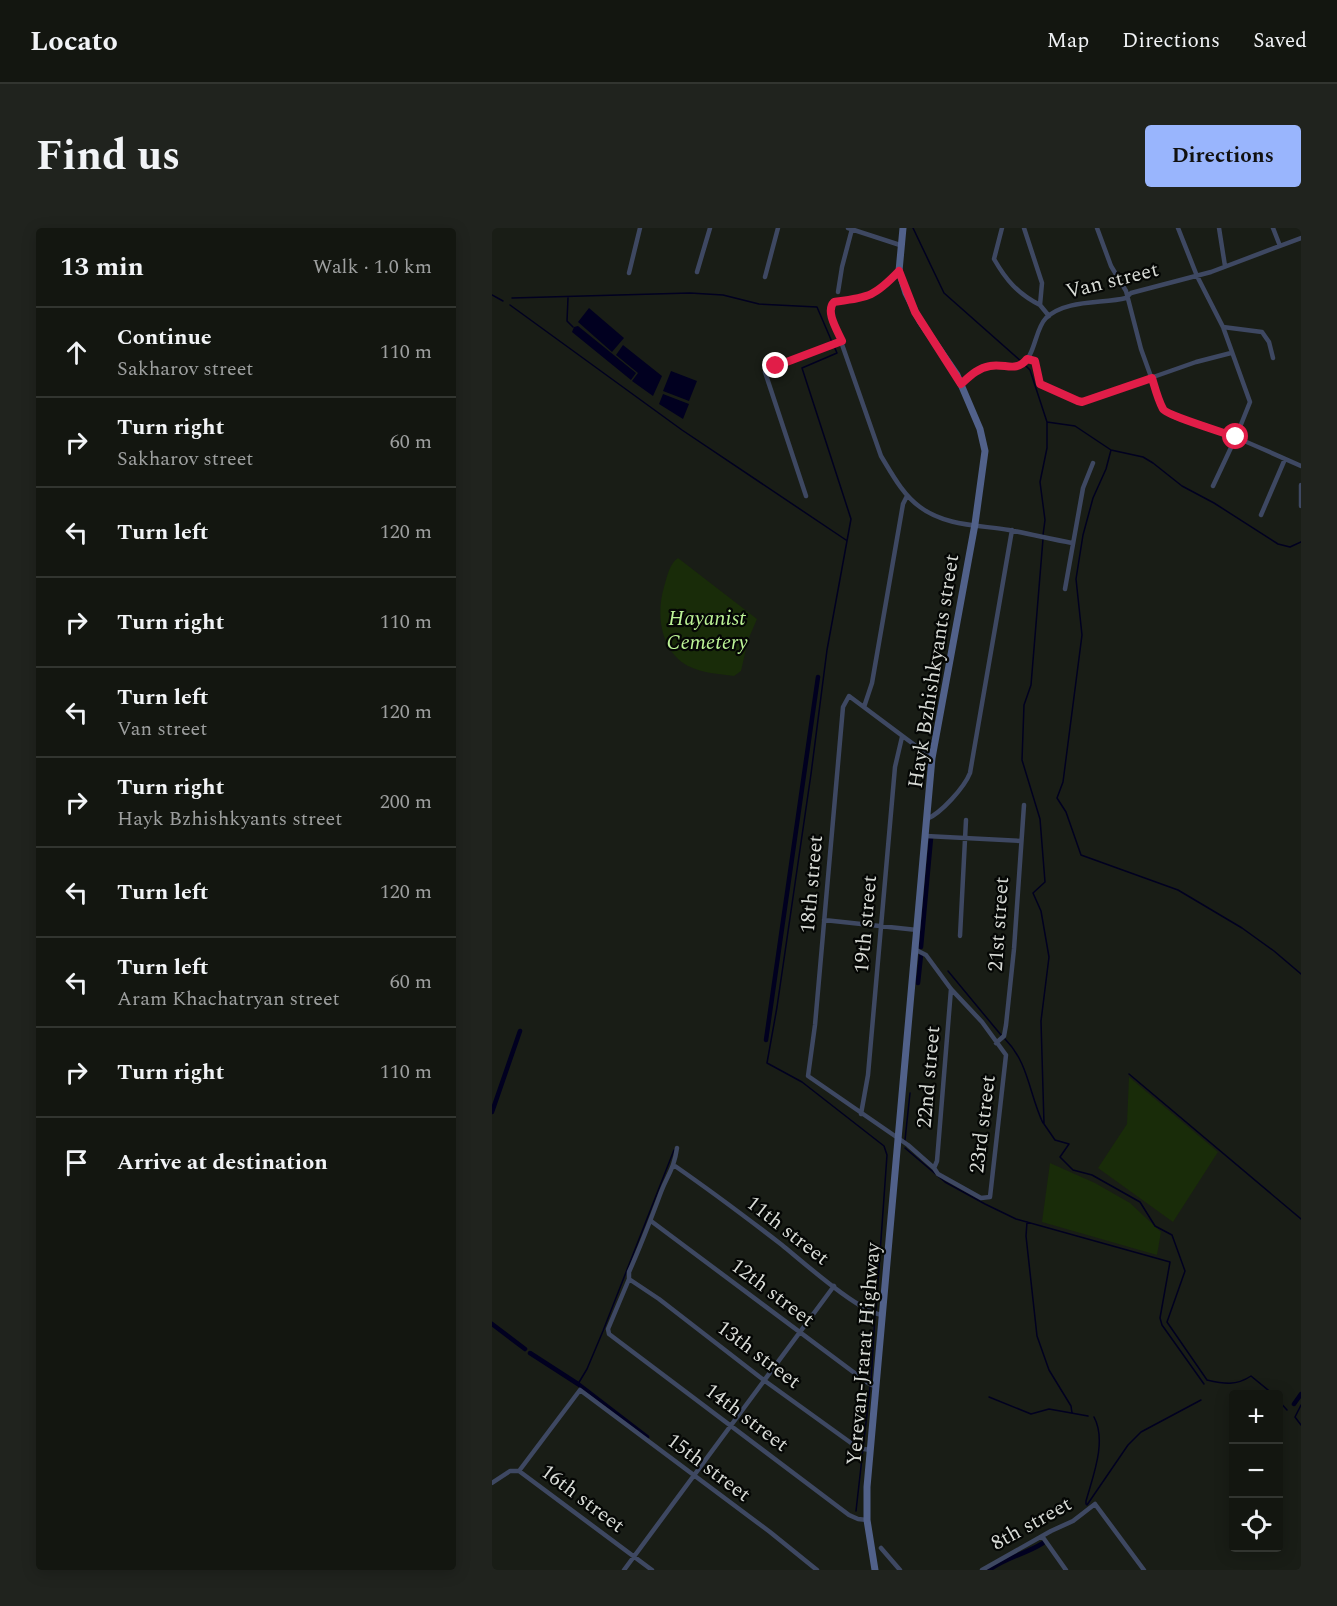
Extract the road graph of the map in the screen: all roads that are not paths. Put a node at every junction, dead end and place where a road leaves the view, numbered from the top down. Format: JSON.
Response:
{"nodes":[{"id":1,"x":640,"y":228,"type":"edge"},
{"id":2,"x":710,"y":228,"type":"edge"},
{"id":3,"x":778,"y":228,"type":"edge"},
{"id":4,"x":903,"y":228,"type":"edge"},
{"id":5,"x":1002,"y":228,"type":"edge"},
{"id":6,"x":1024,"y":228,"type":"edge"},
{"id":7,"x":1097,"y":228,"type":"edge"},
{"id":8,"x":1178,"y":228,"type":"edge"},
{"id":9,"x":1219,"y":228,"type":"edge"},
{"id":10,"x":1273,"y":228,"type":"edge"},
{"id":11,"x":850,"y":229,"type":"edge"},
{"id":12,"x":1301,"y":238,"type":"edge"},
{"id":13,"x":900,"y":245,"type":"junction"},
{"id":14,"x":1280,"y":246,"type":"junction"},
{"id":15,"x":1225,"y":266,"type":"junction"},
{"id":16,"x":899,"y":271,"type":"junction"},
{"id":17,"x":697,"y":272,"type":"dead end"},
{"id":18,"x":629,"y":273,"type":"dead end"},
{"id":19,"x":1197,"y":276,"type":"junction"},
{"id":20,"x":765,"y":277,"type":"dead end"},
{"id":21,"x":838,"y":292,"type":"dead end"},
{"id":22,"x":1126,"y":298,"type":"junction"},
{"id":23,"x":1040,"y":305,"type":"junction"},
{"id":24,"x":1049,"y":316,"type":"junction"},
{"id":25,"x":1223,"y":327,"type":"junction"},
{"id":26,"x":842,"y":341,"type":"junction"},
{"id":27,"x":1231,"y":353,"type":"junction"},
{"id":28,"x":1273,"y":358,"type":"dead end"},
{"id":29,"x":1027,"y":359,"type":"junction"},
{"id":30,"x":1152,"y":378,"type":"junction"},
{"id":31,"x":961,"y":384,"type":"junction"},
{"id":32,"x":1236,"y":437,"type":"junction"},
{"id":33,"x":1285,"y":459,"type":"junction"},
{"id":34,"x":1093,"y":463,"type":"dead end"},
{"id":35,"x":1301,"y":466,"type":"edge"},
{"id":36,"x":1301,"y":485,"type":"edge"},
{"id":37,"x":1213,"y":486,"type":"dead end"},
{"id":38,"x":806,"y":496,"type":"dead end"},
{"id":39,"x":907,"y":496,"type":"junction"},
{"id":40,"x":1301,"y":506,"type":"edge"},
{"id":41,"x":1261,"y":515,"type":"dead end"},
{"id":42,"x":975,"y":524,"type":"junction"},
{"id":43,"x":1012,"y":531,"type":"junction"},
{"id":44,"x":1072,"y":543,"type":"junction"},
{"id":45,"x":1065,"y":589,"type":"dead end"},
{"id":46,"x":864,"y":707,"type":"junction"},
{"id":47,"x":902,"y":736,"type":"junction"},
{"id":48,"x":932,"y":758,"type":"junction"},
{"id":49,"x":1024,"y":805,"type":"dead end"},
{"id":50,"x":927,"y":819,"type":"junction"},
{"id":51,"x":966,"y":820,"type":"dead end"},
{"id":52,"x":926,"y":836,"type":"junction"},
{"id":53,"x":964,"y":837,"type":"junction"},
{"id":54,"x":1021,"y":841,"type":"junction"},
{"id":55,"x":824,"y":920,"type":"junction"},
{"id":56,"x":881,"y":925,"type":"junction"},
{"id":57,"x":917,"y":930,"type":"junction"},
{"id":58,"x":960,"y":936,"type":"dead end"},
{"id":59,"x":916,"y":950,"type":"junction"},
{"id":60,"x":951,"y":989,"type":"junction"},
{"id":61,"x":996,"y":1043,"type":"junction"},
{"id":62,"x":861,"y":1114,"type":"junction"},
{"id":63,"x":899,"y":1141,"type":"junction"},
{"id":64,"x":677,"y":1148,"type":"dead end"},
{"id":65,"x":675,"y":1166,"type":"junction"},
{"id":66,"x":934,"y":1168,"type":"junction"},
{"id":67,"x":651,"y":1221,"type":"junction"},
{"id":68,"x":629,"y":1279,"type":"junction"},
{"id":69,"x":834,"y":1286,"type":"junction"},
{"id":70,"x":882,"y":1315,"type":"junction"},
{"id":71,"x":800,"y":1334,"type":"junction"},
{"id":72,"x":765,"y":1381,"type":"junction"},
{"id":73,"x":875,"y":1386,"type":"junction"},
{"id":74,"x":731,"y":1426,"type":"junction"},
{"id":75,"x":871,"y":1450,"type":"junction"},
{"id":76,"x":519,"y":1471,"type":"junction"},
{"id":77,"x":694,"y":1477,"type":"junction"},
{"id":78,"x":492,"y":1483,"type":"edge"},
{"id":79,"x":867,"y":1520,"type":"junction"},
{"id":80,"x":1042,"y":1536,"type":"junction"},
{"id":81,"x":881,"y":1548,"type":"dead end"},
{"id":82,"x":634,"y":1556,"type":"junction"},
{"id":83,"x":807,"y":1563,"type":"junction"},
{"id":84,"x":624,"y":1570,"type":"edge"},
{"id":85,"x":652,"y":1570,"type":"edge"},
{"id":86,"x":802,"y":1570,"type":"edge"},
{"id":87,"x":817,"y":1570,"type":"edge"},
{"id":88,"x":875,"y":1570,"type":"edge"},
{"id":89,"x":900,"y":1570,"type":"edge"},
{"id":90,"x":982,"y":1570,"type":"edge"},
{"id":91,"x":1066,"y":1570,"type":"edge"},
{"id":92,"x":1144,"y":1570,"type":"edge"}],
"edges":[{"from":1,"to":18,"type":"street"},
{"from":2,"to":17,"type":"street"},
{"from":3,"to":20,"type":"street"},
{"from":4,"to":13,"type":"main road","name":"Hayk Bzhishkyants street"},
{"from":5,"to":23,"type":"street"},
{"from":6,"to":23,"type":"street"},
{"from":7,"to":22,"type":"street"},
{"from":8,"to":19,"type":"street"},
{"from":9,"to":15,"type":"street"},
{"from":10,"to":14,"type":"street"},
{"from":11,"to":13,"type":"street"},
{"from":11,"to":21,"type":"street"},
{"from":12,"to":14,"type":"street","name":"Van street"},
{"from":13,"to":16,"type":"main road","name":"Hayk Bzhishkyants street"},
{"from":14,"to":15,"type":"street","name":"Van street"},
{"from":15,"to":19,"type":"street","name":"Van street"},
{"from":16,"to":26,"type":"street"},
{"from":16,"to":31,"type":"main road","name":"Hayk Bzhishkyants street"},
{"from":19,"to":22,"type":"street","name":"Van street"},
{"from":19,"to":25,"type":"street"},
{"from":22,"to":24,"type":"street","name":"Van street"},
{"from":22,"to":30,"type":"street"},
{"from":23,"to":24,"type":"street"},
{"from":24,"to":29,"type":"street","name":"Van street"},
{"from":25,"to":27,"type":"street"},
{"from":25,"to":28,"type":"street"},
{"from":26,"to":38,"type":"street"},
{"from":26,"to":39,"type":"street"},
{"from":27,"to":30,"type":"street"},
{"from":27,"to":32,"type":"street"},
{"from":29,"to":30,"type":"street"},
{"from":29,"to":31,"type":"street","name":"Van street"},
{"from":30,"to":32,"type":"street"},
{"from":31,"to":42,"type":"main road","name":"Hayk Bzhishkyants street"},
{"from":32,"to":33,"type":"street"},
{"from":32,"to":37,"type":"street"},
{"from":33,"to":35,"type":"street"},
{"from":33,"to":41,"type":"street"},
{"from":34,"to":44,"type":"street"},
{"from":36,"to":40,"type":"street"},
{"from":39,"to":42,"type":"street"},
{"from":39,"to":46,"type":"street"},
{"from":42,"to":43,"type":"street"},
{"from":42,"to":48,"type":"main road","name":"Hayk Bzhishkyants street"},
{"from":43,"to":44,"type":"street"},
{"from":43,"to":50,"type":"street"},
{"from":44,"to":45,"type":"street"},
{"from":46,"to":47,"type":"street"},
{"from":46,"to":55,"type":"street","name":"18th street"},
{"from":47,"to":48,"type":"street"},
{"from":47,"to":56,"type":"street","name":"19th street"},
{"from":48,"to":50,"type":"main road","name":"Hayk Bzhishkyants street"},
{"from":49,"to":54,"type":"street","name":"21st street"},
{"from":50,"to":52,"type":"main road","name":"Hayk Bzhishkyants street"},
{"from":51,"to":53,"type":"street"},
{"from":52,"to":53,"type":"street"},
{"from":52,"to":57,"type":"main road","name":"Hayk Bzhishkyants street"},
{"from":53,"to":54,"type":"street"},
{"from":53,"to":58,"type":"street"},
{"from":54,"to":61,"type":"street","name":"21st street"},
{"from":55,"to":56,"type":"street"},
{"from":55,"to":62,"type":"street","name":"18th street"},
{"from":56,"to":57,"type":"street"},
{"from":56,"to":62,"type":"street","name":"19th street"},
{"from":57,"to":59,"type":"main road","name":"Hayk Bzhishkyants street"},
{"from":59,"to":60,"type":"street"},
{"from":59,"to":63,"type":"main road","name":"Hayk Bzhishkyants street"},
{"from":60,"to":61,"type":"street"},
{"from":60,"to":66,"type":"street","name":"22nd street"},
{"from":61,"to":66,"type":"street","name":"23rd street"},
{"from":62,"to":63,"type":"street"},
{"from":63,"to":66,"type":"street"},
{"from":63,"to":70,"type":"main road","name":"Yerevan-Jrarat Highway"},
{"from":64,"to":65,"type":"street"},
{"from":65,"to":67,"type":"street"},
{"from":65,"to":69,"type":"street","name":"11th street"},
{"from":67,"to":68,"type":"street"},
{"from":67,"to":71,"type":"street","name":"12th street"},
{"from":68,"to":72,"type":"street","name":"13th street"},
{"from":68,"to":74,"type":"street","name":"14th street"},
{"from":69,"to":70,"type":"street","name":"11th street"},
{"from":69,"to":71,"type":"street"},
{"from":70,"to":73,"type":"main road","name":"Yerevan-Jrarat Highway"},
{"from":71,"to":72,"type":"street"},
{"from":71,"to":73,"type":"street","name":"12th street"},
{"from":72,"to":74,"type":"street"},
{"from":72,"to":75,"type":"street","name":"13th street"},
{"from":73,"to":75,"type":"main road","name":"Yerevan-Jrarat Highway"},
{"from":74,"to":77,"type":"street"},
{"from":74,"to":79,"type":"street","name":"14th street"},
{"from":75,"to":79,"type":"main road","name":"Yerevan-Jrarat Highway"},
{"from":76,"to":77,"type":"street","name":"15th street"},
{"from":76,"to":78,"type":"street","name":"16th street"},
{"from":76,"to":82,"type":"street","name":"16th street"},
{"from":77,"to":82,"type":"street"},
{"from":77,"to":83,"type":"street","name":"15th street"},
{"from":79,"to":88,"type":"main road","name":"Yerevan-Jrarat Highway"},
{"from":80,"to":90,"type":"street","name":"8th street"},
{"from":80,"to":91,"type":"street"},
{"from":80,"to":92,"type":"street","name":"8th street"},
{"from":81,"to":89,"type":"street"},
{"from":82,"to":84,"type":"street"},
{"from":82,"to":85,"type":"street","name":"16th street"},
{"from":83,"to":86,"type":"street"},
{"from":83,"to":87,"type":"street","name":"15th street"}]}
